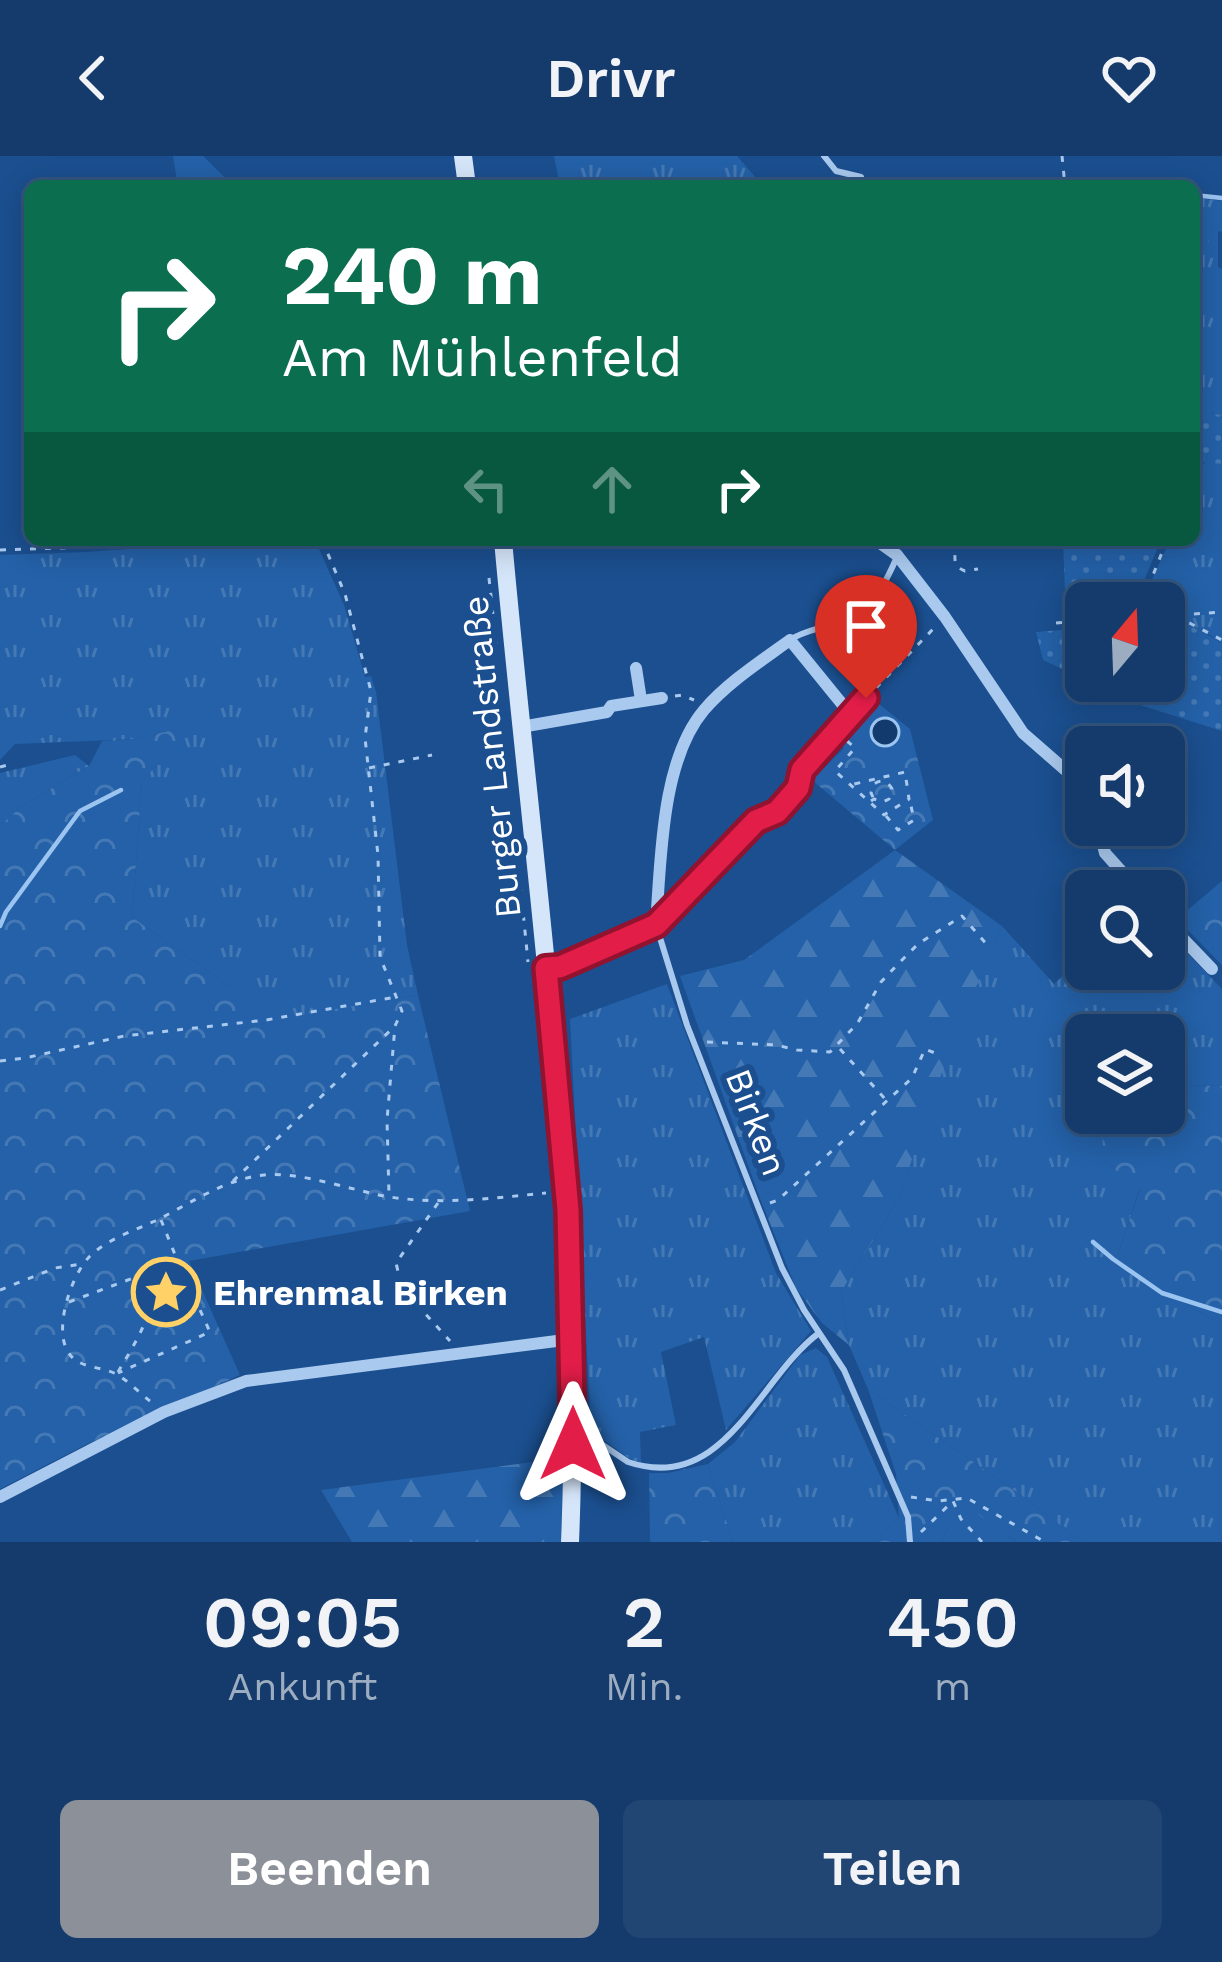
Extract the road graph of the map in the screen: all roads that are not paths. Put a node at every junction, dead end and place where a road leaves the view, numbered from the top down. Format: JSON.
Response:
{"nodes":[{"id":1,"x":824,"y":156,"type":"edge"},
{"id":2,"x":861,"y":177,"type":"dead end"},
{"id":3,"x":504,"y":546,"type":"edge"},
{"id":4,"x":896,"y":549,"type":"edge"},
{"id":5,"x":790,"y":640,"type":"junction"},
{"id":6,"x":636,"y":668,"type":"dead end"},
{"id":7,"x":662,"y":698,"type":"road end"},
{"id":8,"x":866,"y":698,"type":"road end"},
{"id":9,"x":641,"y":700,"type":"junction"},
{"id":10,"x":851,"y":716,"type":"junction"},
{"id":11,"x":521,"y":727,"type":"junction"},
{"id":12,"x":1065,"y":770,"type":"edge"},
{"id":13,"x":1103,"y":846,"type":"edge"},
{"id":14,"x":1120,"y":870,"type":"edge"},
{"id":15,"x":656,"y":925,"type":"junction"},
{"id":16,"x":1185,"y":941,"type":"edge"},
{"id":17,"x":537,"y":967,"type":"junction"},
{"id":18,"x":1212,"y":969,"type":"dead end"},
{"id":19,"x":819,"y":1333,"type":"junction"},
{"id":20,"x":572,"y":1339,"type":"junction"},
{"id":21,"x":574,"y":1425,"type":"junction"},
{"id":22,"x":0,"y":1497,"type":"edge"},
{"id":23,"x":570,"y":1542,"type":"edge"},
{"id":24,"x":911,"y":1542,"type":"edge"}],
"edges":[{"from":1,"to":2,"type":"lane"},
{"from":3,"to":11,"type":"main road","name":"Burger Landstraße"},
{"from":4,"to":5,"type":"lane"},
{"from":4,"to":12,"type":"street"},
{"from":5,"to":10,"type":"street"},
{"from":5,"to":15,"type":"street"},
{"from":6,"to":9,"type":"street"},
{"from":7,"to":9,"type":"street"},
{"from":8,"to":10,"type":"street"},
{"from":9,"to":11,"type":"street"},
{"from":10,"to":15,"type":"street"},
{"from":11,"to":17,"type":"main road","name":"Burger Landstraße"},
{"from":13,"to":14,"type":"street"},
{"from":15,"to":17,"type":"street"},
{"from":15,"to":19,"type":"lane","name":"Birken"},
{"from":16,"to":18,"type":"street"},
{"from":17,"to":20,"type":"main road","name":"Burger Landstraße"},
{"from":19,"to":21,"type":"lane"},
{"from":19,"to":24,"type":"lane","name":"Birken"},
{"from":20,"to":21,"type":"main road","name":"Burger Landstraße"},
{"from":20,"to":22,"type":"street"},
{"from":21,"to":23,"type":"main road","name":"Burger Landstraße"}]}
